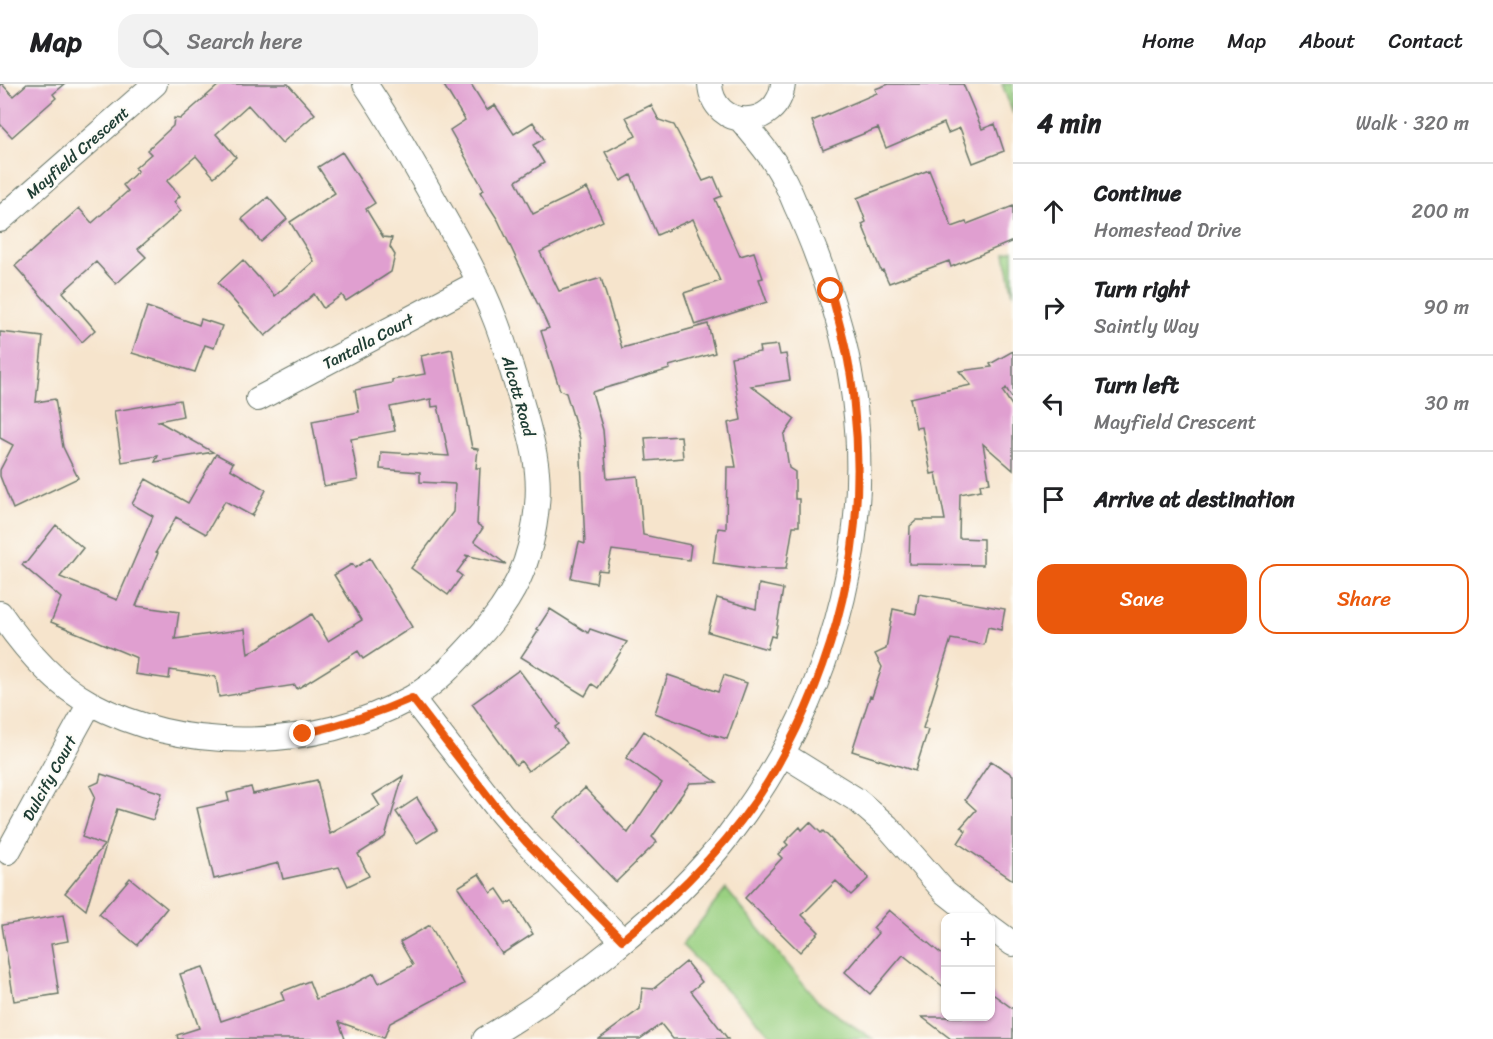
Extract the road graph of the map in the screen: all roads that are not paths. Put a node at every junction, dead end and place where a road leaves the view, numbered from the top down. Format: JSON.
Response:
{"nodes":[{"id":1,"x":155,"y":84,"type":"edge"},
{"id":2,"x":365,"y":84,"type":"edge"},
{"id":3,"x":710,"y":84,"type":"edge"},
{"id":4,"x":783,"y":91,"type":"edge"},
{"id":5,"x":740,"y":119,"type":"junction"},
{"id":6,"x":784,"y":178,"type":"junction"},
{"id":7,"x":0,"y":220,"type":"edge"},
{"id":8,"x":479,"y":282,"type":"junction"},
{"id":9,"x":258,"y":399,"type":"dead end"},
{"id":10,"x":0,"y":613,"type":"edge"},
{"id":11,"x":412,"y":698,"type":"junction"},
{"id":12,"x":90,"y":703,"type":"junction"},
{"id":13,"x":783,"y":754,"type":"junction"},
{"id":14,"x":8,"y":852,"type":"dead end"},
{"id":15,"x":972,"y":913,"type":"edge"},
{"id":16,"x":995,"y":931,"type":"edge"},
{"id":17,"x":622,"y":940,"type":"junction"},
{"id":18,"x":1013,"y":944,"type":"edge"},
{"id":19,"x":485,"y":1039,"type":"edge"}],
"edges":[{"from":1,"to":7,"type":"street","name":"Mayfield Crescent"},
{"from":2,"to":8,"type":"street","name":"Alcott Road"},
{"from":3,"to":5,"type":"street"},
{"from":4,"to":5,"type":"street"},
{"from":4,"to":6,"type":"street"},
{"from":5,"to":6,"type":"street"},
{"from":6,"to":13,"type":"street"},
{"from":8,"to":9,"type":"street","name":"Tantalla Court"},
{"from":8,"to":11,"type":"street","name":"Alcott Road"},
{"from":10,"to":12,"type":"street"},
{"from":11,"to":12,"type":"street"},
{"from":11,"to":17,"type":"street"},
{"from":12,"to":14,"type":"street","name":"Dulcify Court"},
{"from":13,"to":15,"type":"street"},
{"from":13,"to":17,"type":"street"},
{"from":16,"to":18,"type":"street"},
{"from":17,"to":19,"type":"street"}]}
